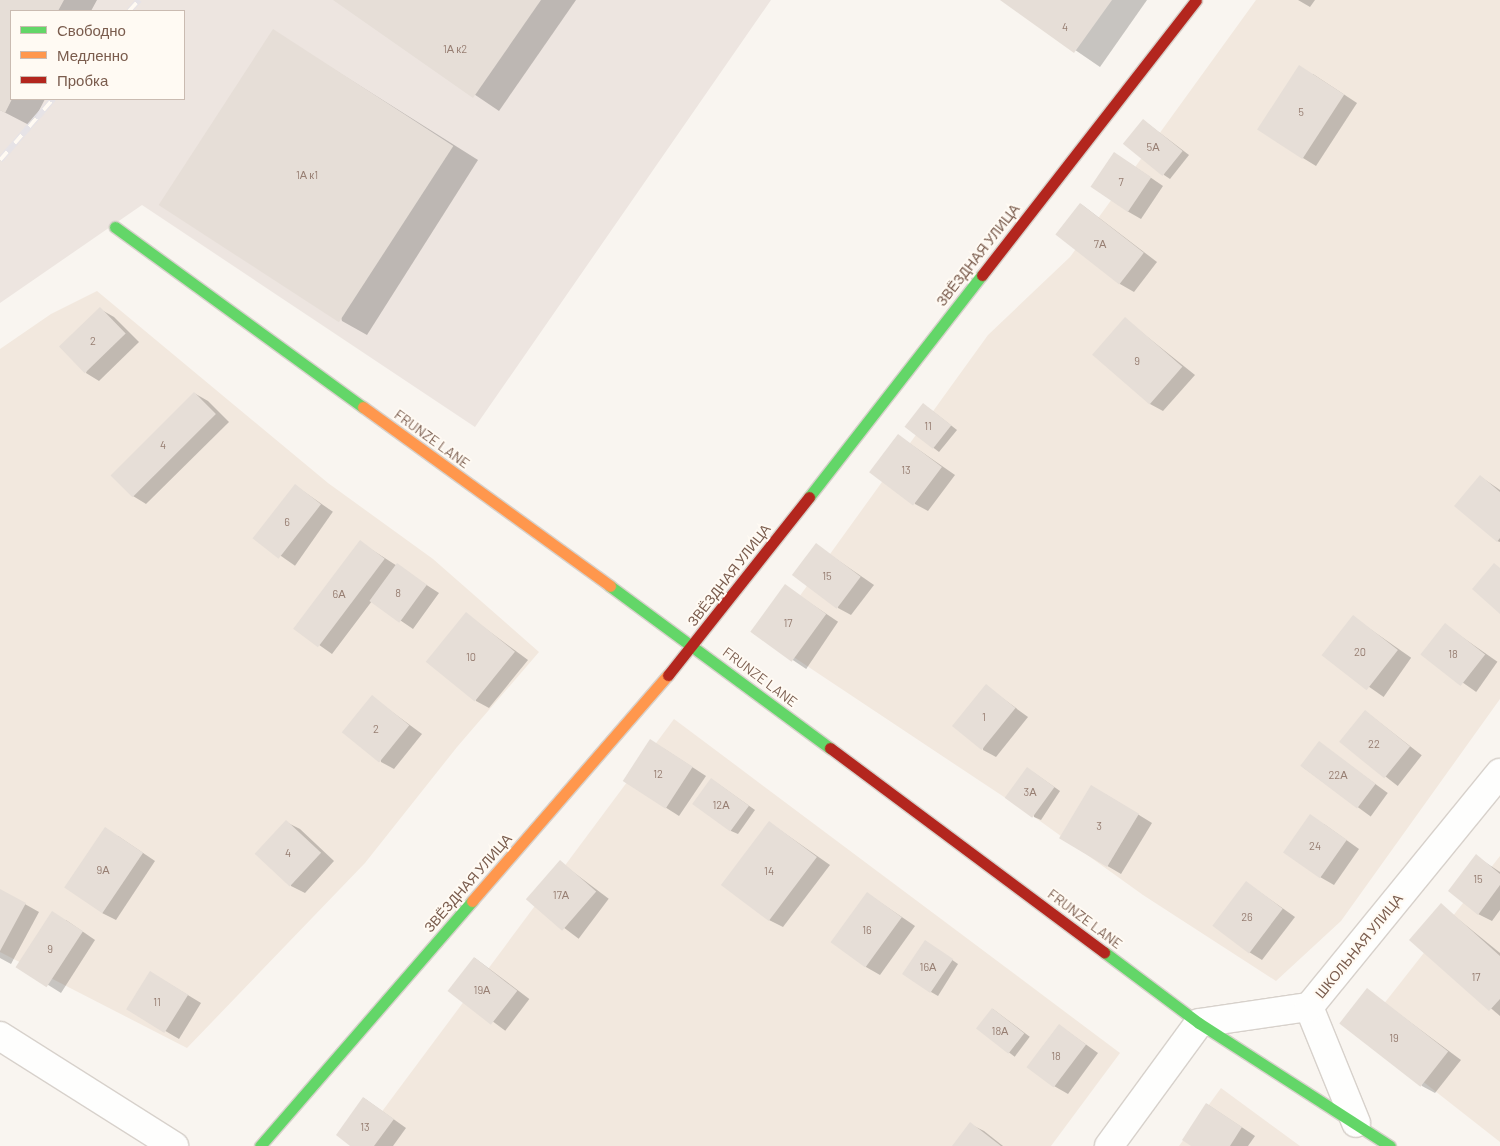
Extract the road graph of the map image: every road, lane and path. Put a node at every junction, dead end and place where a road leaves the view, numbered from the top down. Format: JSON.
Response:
{"nodes":[{"id":1,"x":1196,"y":0,"type":"edge"},
{"id":2,"x":115,"y":227,"type":"dead end"},
{"id":3,"x":693,"y":646,"type":"junction"},
{"id":4,"x":1500,"y":773,"type":"edge"},
{"id":5,"x":1309,"y":1007,"type":"junction"},
{"id":6,"x":1199,"y":1023,"type":"junction"},
{"id":7,"x":0,"y":1036,"type":"edge"},
{"id":8,"x":1356,"y":1123,"type":"junction"},
{"id":9,"x":174,"y":1146,"type":"edge"},
{"id":10,"x":260,"y":1146,"type":"edge"},
{"id":11,"x":1109,"y":1146,"type":"edge"},
{"id":12,"x":1390,"y":1146,"type":"edge"}],
"edges":[{"from":1,"to":3,"type":"street","name":"ЗВЁЗДНАЯ УЛИЦА"},
{"from":2,"to":3,"type":"street","name":"FRUNZE LANE"},
{"from":3,"to":6,"type":"street","name":"FRUNZE LANE"},
{"from":3,"to":10,"type":"street","name":"ЗВЁЗДНАЯ УЛИЦА"},
{"from":4,"to":5,"type":"street","name":"ШКОЛЬНАЯ УЛИЦА"},
{"from":5,"to":6,"type":"street","name":"ШКОЛЬНАЯ УЛИЦА"},
{"from":5,"to":8,"type":"street"},
{"from":6,"to":8,"type":"street","name":"FRUNZE LANE"},
{"from":6,"to":11,"type":"street"},
{"from":7,"to":9,"type":"street"},
{"from":8,"to":12,"type":"street","name":"FRUNZE LANE"}]}
